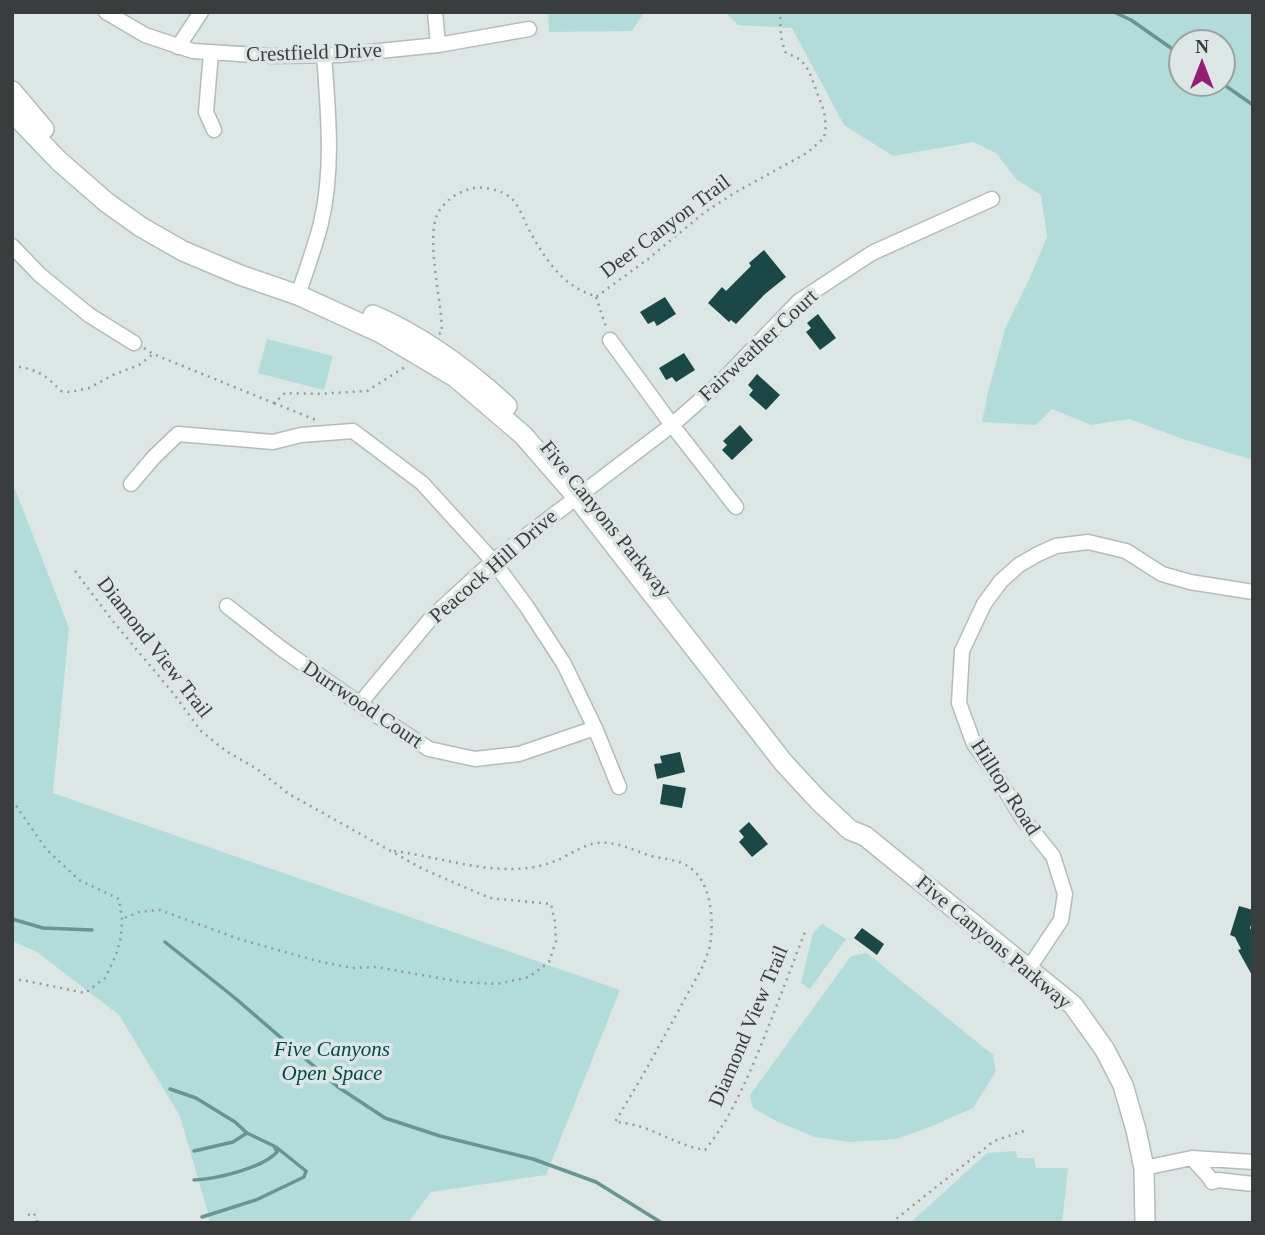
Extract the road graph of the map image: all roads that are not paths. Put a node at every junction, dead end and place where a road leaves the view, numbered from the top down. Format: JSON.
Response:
{"nodes":[{"id":1,"x":106,"y":12,"type":"edge"},
{"id":2,"x":201,"y":12,"type":"edge"},
{"id":3,"x":435,"y":12,"type":"edge"},
{"id":4,"x":529,"y":29,"type":"dead end"},
{"id":5,"x":439,"y":45,"type":"junction"},
{"id":6,"x":178,"y":47,"type":"junction"},
{"id":7,"x":211,"y":53,"type":"junction"},
{"id":8,"x":324,"y":55,"type":"junction"},
{"id":9,"x":12,"y":91,"type":"edge"},
{"id":10,"x":17,"y":115,"type":"edge"},
{"id":11,"x":214,"y":130,"type":"dead end"},
{"id":12,"x":992,"y":199,"type":"dead end"},
{"id":13,"x":12,"y":246,"type":"edge"},
{"id":14,"x":300,"y":291,"type":"junction"},
{"id":15,"x":610,"y":340,"type":"road end"},
{"id":16,"x":134,"y":343,"type":"road end"},
{"id":17,"x":672,"y":425,"type":"junction"},
{"id":18,"x":131,"y":484,"type":"dead end"},
{"id":19,"x":581,"y":492,"type":"junction"},
{"id":20,"x":736,"y":507,"type":"dead end"},
{"id":21,"x":493,"y":561,"type":"junction"},
{"id":22,"x":1253,"y":592,"type":"edge"},
{"id":23,"x":227,"y":606,"type":"dead end"},
{"id":24,"x":361,"y":705,"type":"junction"},
{"id":25,"x":595,"y":728,"type":"junction"},
{"id":26,"x":618,"y":787,"type":"dead end"},
{"id":27,"x":1029,"y":968,"type":"junction"},
{"id":28,"x":1192,"y":1158,"type":"junction"},
{"id":29,"x":1253,"y":1162,"type":"edge"},
{"id":30,"x":1144,"y":1168,"type":"junction"},
{"id":31,"x":1253,"y":1184,"type":"edge"},
{"id":32,"x":1145,"y":1223,"type":"edge"}],
"edges":[{"from":1,"to":6,"type":"street","name":"Crestfield Drive"},
{"from":2,"to":6,"type":"street"},
{"from":3,"to":5,"type":"street"},
{"from":4,"to":5,"type":"street","name":"Crestfield Drive"},
{"from":5,"to":8,"type":"street","name":"Crestfield Drive"},
{"from":6,"to":7,"type":"street","name":"Crestfield Drive"},
{"from":7,"to":8,"type":"street","name":"Crestfield Drive"},
{"from":7,"to":11,"type":"street"},
{"from":8,"to":14,"type":"street"},
{"from":9,"to":10,"type":"main road","name":"Five Canyons Parkway"},
{"from":10,"to":14,"type":"main road","name":"Five Canyons Parkway"},
{"from":12,"to":17,"type":"street","name":"Fairweather Court"},
{"from":13,"to":16,"type":"street"},
{"from":14,"to":19,"type":"main road","name":"Five Canyons Parkway"},
{"from":15,"to":17,"type":"street"},
{"from":17,"to":19,"type":"street","name":"Fairweather Court"},
{"from":17,"to":20,"type":"street"},
{"from":18,"to":21,"type":"street"},
{"from":19,"to":21,"type":"street","name":"Peacock Hill Drive"},
{"from":19,"to":27,"type":"main road","name":"Five Canyons Parkway"},
{"from":21,"to":24,"type":"street","name":"Peacock Hill Drive"},
{"from":21,"to":25,"type":"street"},
{"from":22,"to":27,"type":"street","name":"Hilltop Road"},
{"from":23,"to":24,"type":"street","name":"Durrwood Court"},
{"from":24,"to":25,"type":"street","name":"Durrwood Court"},
{"from":25,"to":26,"type":"street"},
{"from":27,"to":30,"type":"main road","name":"Five Canyons Parkway"},
{"from":28,"to":29,"type":"street"},
{"from":28,"to":30,"type":"street"},
{"from":28,"to":31,"type":"street"},
{"from":30,"to":32,"type":"main road","name":"Five Canyons Parkway"}]}
